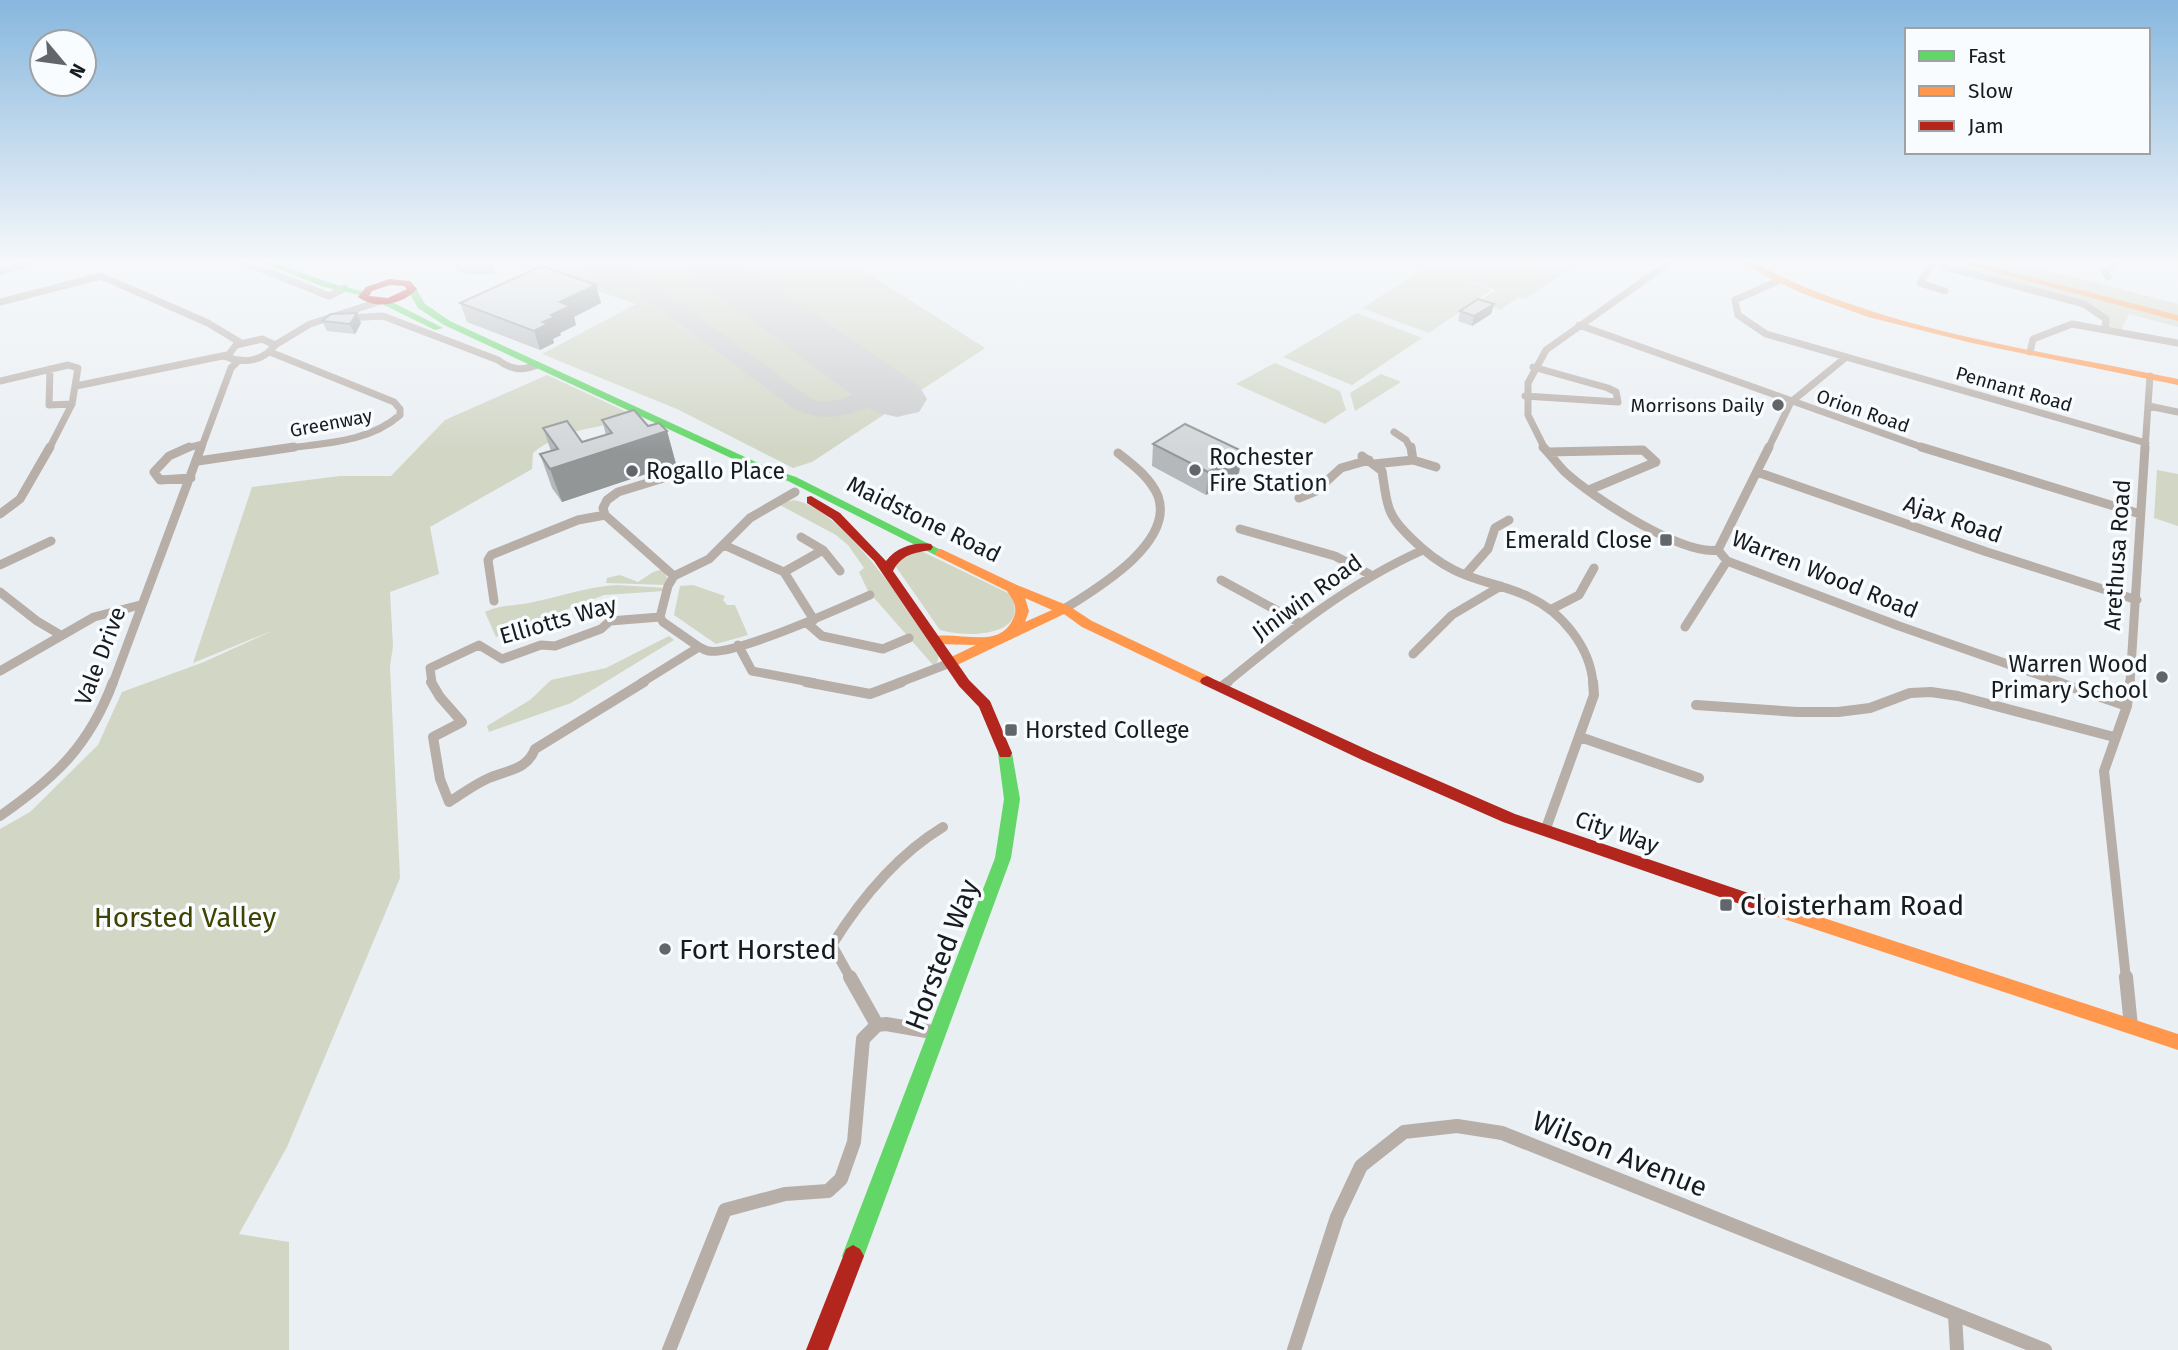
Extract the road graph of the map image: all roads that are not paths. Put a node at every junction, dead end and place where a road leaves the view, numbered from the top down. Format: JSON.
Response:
{"nodes":[{"id":1,"x":211,"y":325,"type":"edge"},
{"id":2,"x":309,"y":325,"type":"edge"},
{"id":3,"x":313,"y":325,"type":"edge"},
{"id":4,"x":407,"y":325,"type":"edge"},
{"id":5,"x":431,"y":325,"type":"edge"},
{"id":6,"x":453,"y":325,"type":"edge"},
{"id":7,"x":1752,"y":325,"type":"edge"},
{"id":8,"x":1904,"y":325,"type":"edge"},
{"id":9,"x":2105,"y":325,"type":"edge"},
{"id":10,"x":1578,"y":326,"type":"joint"},
{"id":11,"x":2105,"y":328,"type":"junction"},
{"id":12,"x":488,"y":343,"type":"junction"},
{"id":13,"x":2178,"y":343,"type":"edge"},
{"id":14,"x":241,"y":344,"type":"junction"},
{"id":15,"x":271,"y":346,"type":"junction"},
{"id":16,"x":2030,"y":352,"type":"junction"},
{"id":17,"x":226,"y":355,"type":"junction"},
{"id":18,"x":1845,"y":358,"type":"junction"},
{"id":19,"x":238,"y":360,"type":"junction"},
{"id":20,"x":537,"y":365,"type":"junction"},
{"id":21,"x":1533,"y":367,"type":"junction"},
{"id":22,"x":50,"y":369,"type":"junction"},
{"id":23,"x":2150,"y":376,"type":"junction"},
{"id":24,"x":0,"y":381,"type":"edge"},
{"id":25,"x":2178,"y":382,"type":"edge"},
{"id":26,"x":76,"y":386,"type":"junction"},
{"id":27,"x":1525,"y":396,"type":"junction"},
{"id":28,"x":1791,"y":402,"type":"junction"},
{"id":29,"x":72,"y":404,"type":"junction"},
{"id":30,"x":2149,"y":406,"type":"junction"},
{"id":31,"x":2178,"y":412,"type":"edge"},
{"id":32,"x":1394,"y":432,"type":"dead end"},
{"id":33,"x":2146,"y":443,"type":"junction"},
{"id":34,"x":203,"y":444,"type":"junction"},
{"id":35,"x":1548,"y":452,"type":"junction"},
{"id":36,"x":1118,"y":453,"type":"dead end"},
{"id":37,"x":1368,"y":460,"type":"junction"},
{"id":38,"x":1413,"y":460,"type":"junction"},
{"id":39,"x":198,"y":461,"type":"junction"},
{"id":40,"x":703,"y":466,"type":"dead end"},
{"id":41,"x":1436,"y":467,"type":"dead end"},
{"id":42,"x":765,"y":470,"type":"junction"},
{"id":43,"x":1757,"y":472,"type":"junction"},
{"id":44,"x":191,"y":478,"type":"junction"},
{"id":45,"x":1589,"y":490,"type":"junction"},
{"id":46,"x":795,"y":492,"type":"junction"},
{"id":47,"x":1299,"y":498,"type":"dead end"},
{"id":48,"x":0,"y":514,"type":"edge"},
{"id":49,"x":2140,"y":514,"type":"junction"},
{"id":50,"x":605,"y":515,"type":"junction"},
{"id":51,"x":1509,"y":520,"type":"dead end"},
{"id":52,"x":1240,"y":528,"type":"dead end"},
{"id":53,"x":801,"y":537,"type":"dead end"},
{"id":54,"x":51,"y":541,"type":"dead end"},
{"id":55,"x":724,"y":545,"type":"junction"},
{"id":56,"x":927,"y":547,"type":"junction"},
{"id":57,"x":823,"y":550,"type":"junction"},
{"id":58,"x":1423,"y":550,"type":"junction"},
{"id":59,"x":1718,"y":551,"type":"junction"},
{"id":60,"x":1727,"y":561,"type":"junction"},
{"id":61,"x":0,"y":565,"type":"edge"},
{"id":62,"x":1594,"y":568,"type":"dead end"},
{"id":63,"x":784,"y":572,"type":"junction"},
{"id":64,"x":840,"y":572,"type":"dead end"},
{"id":65,"x":886,"y":572,"type":"junction"},
{"id":66,"x":1369,"y":574,"type":"junction"},
{"id":67,"x":1465,"y":575,"type":"junction"},
{"id":68,"x":674,"y":576,"type":"junction"},
{"id":69,"x":1221,"y":580,"type":"dead end"},
{"id":70,"x":1501,"y":586,"type":"junction"},
{"id":71,"x":1012,"y":588,"type":"junction"},
{"id":72,"x":0,"y":592,"type":"edge"},
{"id":73,"x":870,"y":595,"type":"dead end"},
{"id":74,"x":2137,"y":600,"type":"junction"},
{"id":75,"x":494,"y":601,"type":"dead end"},
{"id":76,"x":140,"y":605,"type":"junction"},
{"id":77,"x":1064,"y":609,"type":"junction"},
{"id":78,"x":1550,"y":610,"type":"junction"},
{"id":79,"x":660,"y":617,"type":"junction"},
{"id":80,"x":811,"y":621,"type":"junction"},
{"id":81,"x":1300,"y":623,"type":"junction"},
{"id":82,"x":1037,"y":624,"type":"junction"},
{"id":83,"x":1087,"y":624,"type":"junction"},
{"id":84,"x":1685,"y":627,"type":"dead end"},
{"id":85,"x":59,"y":634,"type":"junction"},
{"id":86,"x":909,"y":638,"type":"dead end"},
{"id":87,"x":1005,"y":638,"type":"junction"},
{"id":88,"x":936,"y":640,"type":"junction"},
{"id":89,"x":738,"y":645,"type":"junction"},
{"id":90,"x":699,"y":647,"type":"junction"},
{"id":91,"x":984,"y":648,"type":"junction"},
{"id":92,"x":1413,"y":654,"type":"dead end"},
{"id":93,"x":950,"y":663,"type":"junction"},
{"id":94,"x":0,"y":671,"type":"edge"},
{"id":95,"x":1221,"y":687,"type":"junction"},
{"id":96,"x":972,"y":688,"type":"junction"},
{"id":97,"x":1696,"y":705,"type":"dead end"},
{"id":98,"x":2127,"y":706,"type":"junction"},
{"id":99,"x":1580,"y":737,"type":"junction"},
{"id":100,"x":2114,"y":737,"type":"junction"},
{"id":101,"x":1699,"y":778,"type":"dead end"},
{"id":102,"x":0,"y":816,"type":"edge"},
{"id":103,"x":943,"y":827,"type":"dead end"},
{"id":104,"x":1545,"y":831,"type":"junction"},
{"id":105,"x":877,"y":1025,"type":"junction"},
{"id":106,"x":2132,"y":1026,"type":"junction"},
{"id":107,"x":939,"y":1033,"type":"junction"},
{"id":108,"x":2178,"y":1042,"type":"edge"},
{"id":109,"x":1955,"y":1315,"type":"junction"},
{"id":110,"x":669,"y":1350,"type":"edge"},
{"id":111,"x":817,"y":1350,"type":"edge"},
{"id":112,"x":1294,"y":1350,"type":"edge"},
{"id":113,"x":1957,"y":1350,"type":"edge"},
{"id":114,"x":2045,"y":1350,"type":"edge"}],
"edges":[{"from":1,"to":14,"type":"street"},
{"from":2,"to":15,"type":"street"},
{"from":3,"to":15,"type":"street"},
{"from":4,"to":20,"type":"street"},
{"from":5,"to":12,"type":"main road","name":"Maidstone Road"},
{"from":6,"to":12,"type":"main road","name":"Maidstone Road"},
{"from":7,"to":18,"type":"street","name":"Pennant Road"},
{"from":8,"to":16,"type":"main road"},
{"from":9,"to":11,"type":"street"},
{"from":10,"to":21,"type":"street","name":"Warren Wood Road"},
{"from":10,"to":28,"type":"street","name":"Orion Road"},
{"from":11,"to":13,"type":"street"},
{"from":11,"to":16,"type":"street"},
{"from":12,"to":20,"type":"main road","name":"Maidstone Road"},
{"from":14,"to":15,"type":"street"},
{"from":14,"to":17,"type":"street"},
{"from":15,"to":19,"type":"street"},
{"from":15,"to":39,"type":"street","name":"Greenway"},
{"from":16,"to":23,"type":"main road"},
{"from":17,"to":19,"type":"street"},
{"from":17,"to":26,"type":"street"},
{"from":18,"to":28,"type":"street"},
{"from":18,"to":33,"type":"street","name":"Pennant Road"},
{"from":19,"to":34,"type":"street","name":"Vale Drive"},
{"from":20,"to":42,"type":"main road","name":"Maidstone Road"},
{"from":21,"to":27,"type":"street","name":"Warren Wood Road"},
{"from":21,"to":27,"type":"street"},
{"from":22,"to":24,"type":"street"},
{"from":22,"to":26,"type":"street"},
{"from":22,"to":29,"type":"street"},
{"from":23,"to":25,"type":"main road"},
{"from":23,"to":30,"type":"street","name":"Arethusa Road"},
{"from":26,"to":29,"type":"street"},
{"from":27,"to":35,"type":"street","name":"Warren Wood Road"},
{"from":28,"to":43,"type":"street"},
{"from":28,"to":49,"type":"street","name":"Orion Road"},
{"from":29,"to":48,"type":"street"},
{"from":30,"to":31,"type":"street"},
{"from":30,"to":33,"type":"street","name":"Arethusa Road"},
{"from":32,"to":38,"type":"street"},
{"from":33,"to":49,"type":"street","name":"Arethusa Road"},
{"from":34,"to":39,"type":"street","name":"Vale Drive"},
{"from":34,"to":44,"type":"street"},
{"from":35,"to":45,"type":"street","name":"Warren Wood Road"},
{"from":35,"to":45,"type":"street"},
{"from":36,"to":77,"type":"street"},
{"from":37,"to":38,"type":"street"},
{"from":37,"to":47,"type":"street"},
{"from":37,"to":58,"type":"street"},
{"from":38,"to":41,"type":"street"},
{"from":39,"to":44,"type":"street","name":"Vale Drive"},
{"from":40,"to":50,"type":"street"},
{"from":42,"to":46,"type":"main road","name":"Maidstone Road"},
{"from":42,"to":56,"type":"main road","name":"Maidstone Road"},
{"from":43,"to":59,"type":"street"},
{"from":43,"to":74,"type":"street","name":"Ajax Road"},
{"from":44,"to":76,"type":"street","name":"Vale Drive"},
{"from":45,"to":59,"type":"street","name":"Warren Wood Road"},
{"from":46,"to":55,"type":"street"},
{"from":46,"to":65,"type":"main road","name":"Maidstone Road"},
{"from":49,"to":74,"type":"street","name":"Arethusa Road"},
{"from":50,"to":68,"type":"street"},
{"from":50,"to":75,"type":"street"},
{"from":51,"to":67,"type":"street"},
{"from":52,"to":66,"type":"street"},
{"from":53,"to":57,"type":"street"},
{"from":54,"to":61,"type":"street"},
{"from":55,"to":63,"type":"street"},
{"from":55,"to":68,"type":"street"},
{"from":56,"to":65,"type":"main road"},
{"from":56,"to":71,"type":"main road","name":"Maidstone Road"},
{"from":57,"to":63,"type":"street"},
{"from":57,"to":64,"type":"street"},
{"from":58,"to":66,"type":"street","name":"Jiniwin Road"},
{"from":58,"to":67,"type":"street"},
{"from":59,"to":60,"type":"street","name":"Warren Wood Road"},
{"from":60,"to":84,"type":"street"},
{"from":60,"to":98,"type":"street","name":"Warren Wood Road"},
{"from":62,"to":78,"type":"street"},
{"from":63,"to":80,"type":"street"},
{"from":65,"to":88,"type":"main road","name":"Maidstone Road"},
{"from":66,"to":81,"type":"street","name":"Jiniwin Road"},
{"from":67,"to":70,"type":"street"},
{"from":68,"to":79,"type":"street"},
{"from":69,"to":81,"type":"street"},
{"from":70,"to":78,"type":"street"},
{"from":70,"to":92,"type":"street"},
{"from":71,"to":77,"type":"main road","name":"Maidstone Road"},
{"from":71,"to":87,"type":"main road"},
{"from":72,"to":85,"type":"street"},
{"from":73,"to":80,"type":"street"},
{"from":74,"to":98,"type":"street","name":"Arethusa Road"},
{"from":76,"to":85,"type":"street"},
{"from":76,"to":102,"type":"street","name":"Vale Drive"},
{"from":77,"to":82,"type":"main road"},
{"from":77,"to":83,"type":"main road","name":"City Way"},
{"from":78,"to":99,"type":"street"},
{"from":79,"to":90,"type":"street"},
{"from":79,"to":90,"type":"street","name":"Elliotts Way"},
{"from":80,"to":86,"type":"street"},
{"from":80,"to":89,"type":"street"},
{"from":81,"to":95,"type":"street","name":"Jiniwin Road"},
{"from":82,"to":83,"type":"main road"},
{"from":82,"to":87,"type":"main road"},
{"from":83,"to":95,"type":"main road","name":"City Way"},
{"from":85,"to":94,"type":"street"},
{"from":87,"to":88,"type":"main road"},
{"from":87,"to":91,"type":"main road"},
{"from":88,"to":93,"type":"main road","name":"Maidstone Road"},
{"from":89,"to":90,"type":"street"},
{"from":89,"to":93,"type":"street"},
{"from":91,"to":93,"type":"main road"},
{"from":91,"to":96,"type":"main road"},
{"from":93,"to":96,"type":"main road","name":"Horsted Way"},
{"from":95,"to":104,"type":"main road","name":"City Way"},
{"from":96,"to":107,"type":"main road","name":"Horsted Way"},
{"from":97,"to":100,"type":"street"},
{"from":98,"to":100,"type":"street","name":"Arethusa Road"},
{"from":99,"to":101,"type":"street"},
{"from":99,"to":104,"type":"street"},
{"from":100,"to":106,"type":"street","name":"Arethusa Road"},
{"from":103,"to":105,"type":"street"},
{"from":104,"to":106,"type":"main road","name":"City Way"},
{"from":105,"to":107,"type":"street"},
{"from":105,"to":110,"type":"street"},
{"from":106,"to":108,"type":"main road","name":"City Way"},
{"from":107,"to":111,"type":"main road","name":"Horsted Way"},
{"from":109,"to":112,"type":"street","name":"Wilson Avenue"},
{"from":109,"to":113,"type":"street"},
{"from":109,"to":114,"type":"street","name":"Wilson Avenue"}]}
